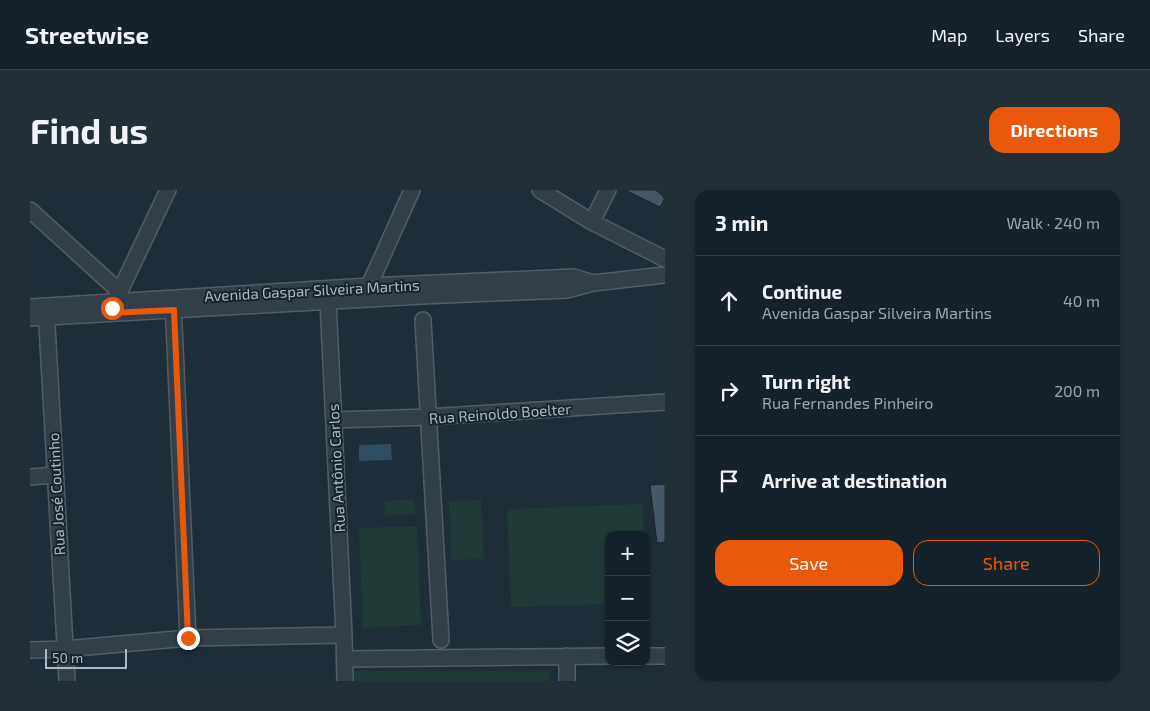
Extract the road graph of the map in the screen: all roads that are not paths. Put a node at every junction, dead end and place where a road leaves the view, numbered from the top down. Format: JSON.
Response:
{"nodes":[{"id":1,"x":168,"y":190,"type":"edge"},
{"id":2,"x":412,"y":190,"type":"edge"},
{"id":3,"x":540,"y":190,"type":"edge"},
{"id":4,"x":608,"y":190,"type":"edge"},
{"id":5,"x":30,"y":210,"type":"edge"},
{"id":6,"x":592,"y":222,"type":"junction"},
{"id":7,"x":665,"y":259,"type":"edge"},
{"id":8,"x":665,"y":275,"type":"edge"},
{"id":9,"x":593,"y":283,"type":"junction"},
{"id":10,"x":369,"y":286,"type":"junction"},
{"id":11,"x":328,"y":301,"type":"junction"},
{"id":12,"x":114,"y":302,"type":"junction"},
{"id":13,"x":173,"y":304,"type":"junction"},
{"id":14,"x":30,"y":307,"type":"edge"},
{"id":15,"x":46,"y":311,"type":"junction"},
{"id":16,"x":30,"y":318,"type":"edge"},
{"id":17,"x":423,"y":320,"type":"dead end"},
{"id":18,"x":665,"y":402,"type":"edge"},
{"id":19,"x":429,"y":417,"type":"junction"},
{"id":20,"x":334,"y":420,"type":"junction"},
{"id":21,"x":55,"y":475,"type":"junction"},
{"id":22,"x":30,"y":477,"type":"edge"},
{"id":23,"x":344,"y":635,"type":"junction"},
{"id":24,"x":188,"y":638,"type":"junction"},
{"id":25,"x":441,"y":640,"type":"dead end"},
{"id":26,"x":65,"y":649,"type":"junction"},
{"id":27,"x":30,"y":650,"type":"edge"},
{"id":28,"x":567,"y":656,"type":"junction"},
{"id":29,"x":605,"y":656,"type":"edge"},
{"id":30,"x":650,"y":656,"type":"edge"},
{"id":31,"x":665,"y":656,"type":"edge"},
{"id":32,"x":345,"y":659,"type":"junction"},
{"id":33,"x":66,"y":681,"type":"edge"},
{"id":34,"x":345,"y":681,"type":"edge"},
{"id":35,"x":567,"y":681,"type":"edge"}],
"edges":[{"from":1,"to":12,"type":"street"},
{"from":2,"to":10,"type":"street"},
{"from":3,"to":6,"type":"street"},
{"from":4,"to":6,"type":"street"},
{"from":5,"to":12,"type":"street"},
{"from":6,"to":7,"type":"street"},
{"from":8,"to":9,"type":"street","name":"Avenida Gaspar Silveira Martins"},
{"from":9,"to":10,"type":"street","name":"Avenida Gaspar Silveira Martins"},
{"from":9,"to":11,"type":"street","name":"Avenida Gaspar Silveira Martins"},
{"from":10,"to":13,"type":"street","name":"Avenida Gaspar Silveira Martins"},
{"from":11,"to":13,"type":"street","name":"Avenida Gaspar Silveira Martins"},
{"from":11,"to":20,"type":"street","name":"Rua Antônio Carlos"},
{"from":12,"to":13,"type":"street","name":"Avenida Gaspar Silveira Martins"},
{"from":12,"to":15,"type":"street","name":"Avenida Gaspar Silveira Martins"},
{"from":13,"to":24,"type":"street"},
{"from":14,"to":15,"type":"street","name":"Avenida Gaspar Silveira Martins"},
{"from":15,"to":16,"type":"street","name":"Avenida Gaspar Silveira Martins"},
{"from":15,"to":21,"type":"street","name":"Rua José Coutinho"},
{"from":17,"to":19,"type":"street"},
{"from":18,"to":19,"type":"street","name":"Rua Reinoldo Boelter"},
{"from":19,"to":20,"type":"street","name":"Rua Reinoldo Boelter"},
{"from":19,"to":25,"type":"street"},
{"from":20,"to":23,"type":"street","name":"Rua Antônio Carlos"},
{"from":21,"to":22,"type":"street"},
{"from":21,"to":26,"type":"street","name":"Rua José Coutinho"},
{"from":23,"to":24,"type":"street"},
{"from":23,"to":32,"type":"street","name":"Rua Antônio Carlos"},
{"from":24,"to":26,"type":"street"},
{"from":26,"to":27,"type":"street"},
{"from":26,"to":33,"type":"street","name":"Rua José Coutinho"},
{"from":28,"to":29,"type":"street"},
{"from":28,"to":32,"type":"street"},
{"from":28,"to":35,"type":"street"},
{"from":30,"to":31,"type":"street"},
{"from":32,"to":34,"type":"street","name":"Rua Antônio Carlos"}]}
